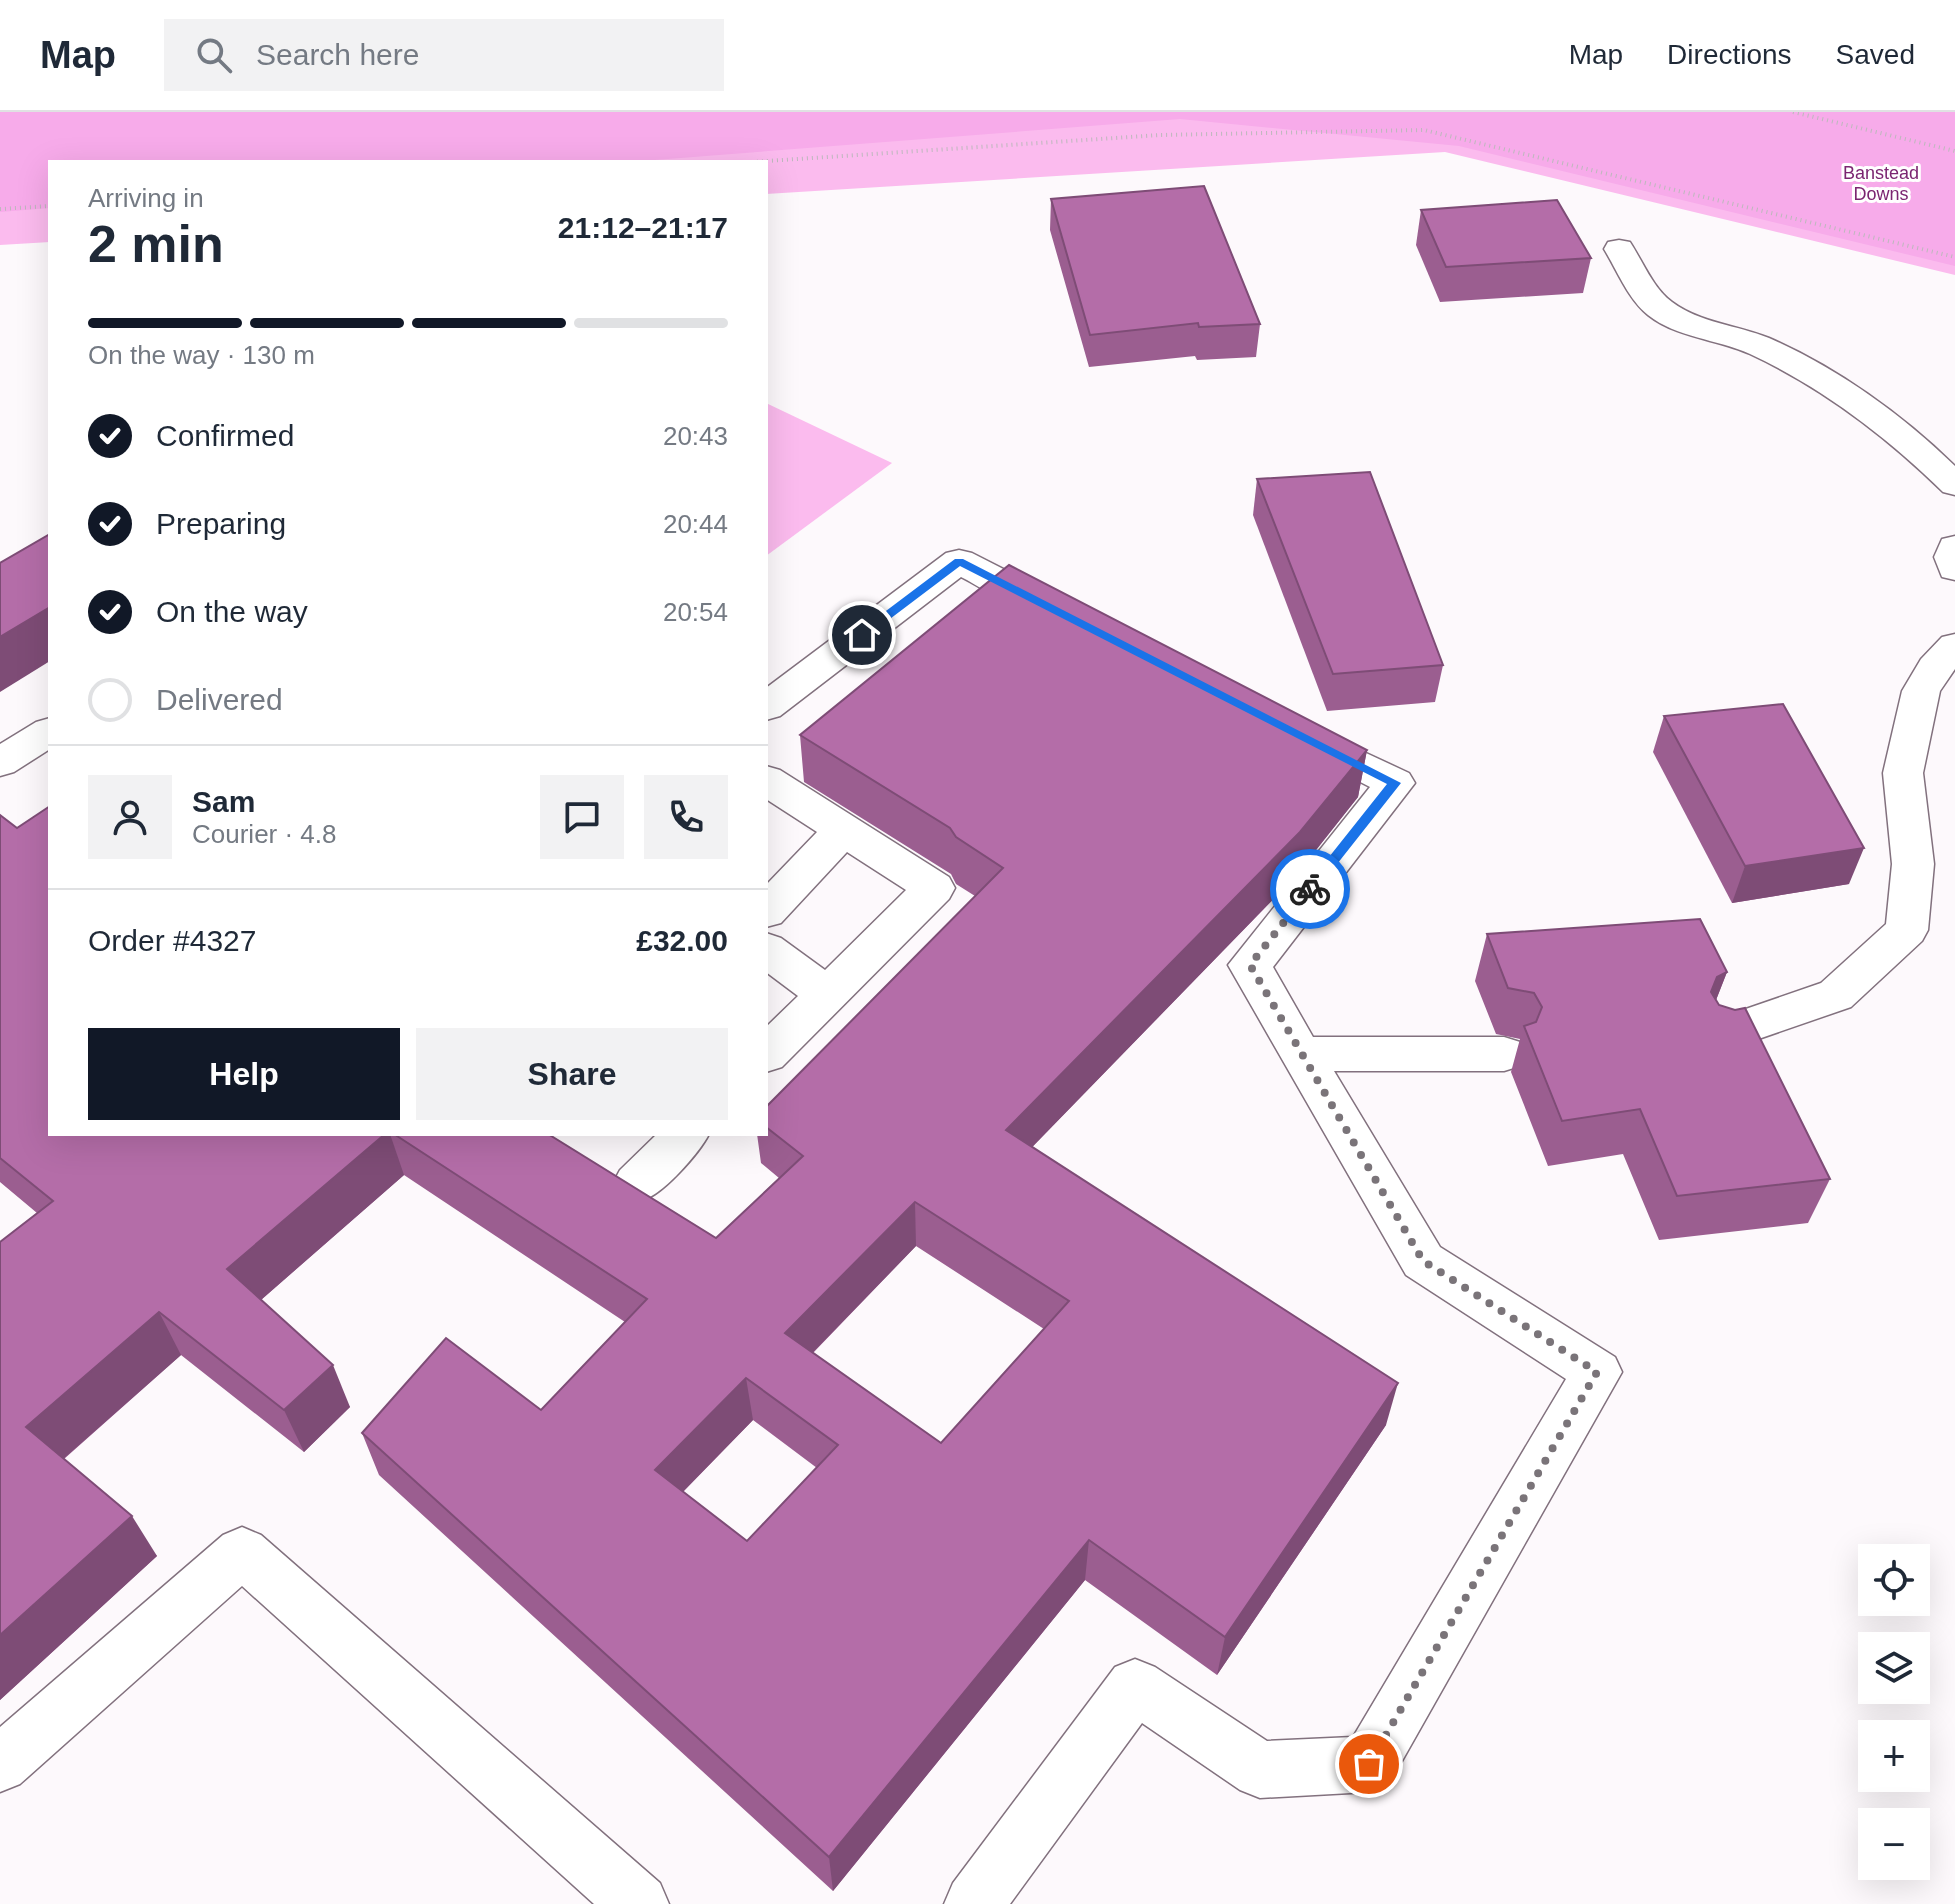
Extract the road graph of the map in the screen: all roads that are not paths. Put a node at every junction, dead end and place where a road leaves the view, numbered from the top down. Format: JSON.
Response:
{"nodes":[{"id":1,"x":1619,"y":249,"type":"dead end"},
{"id":2,"x":1955,"y":485,"type":"edge"},
{"id":3,"x":1955,"y":547,"type":"edge"},
{"id":4,"x":1955,"y":569,"type":"edge"},
{"id":5,"x":1072,"y":619,"type":"edge"},
{"id":6,"x":1955,"y":646,"type":"edge"},
{"id":7,"x":768,"y":705,"type":"edge"},
{"id":8,"x":1282,"y":726,"type":"edge"},
{"id":9,"x":48,"y":732,"type":"edge"},
{"id":10,"x":0,"y":762,"type":"edge"},
{"id":11,"x":768,"y":781,"type":"edge"},
{"id":12,"x":843,"y":830,"type":"junction"},
{"id":13,"x":768,"y":910,"type":"edge"},
{"id":14,"x":768,"y":950,"type":"edge"},
{"id":15,"x":827,"y":994,"type":"junction"},
{"id":16,"x":1718,"y":1036,"type":"edge"},
{"id":17,"x":768,"y":1053,"type":"edge"},
{"id":18,"x":1300,"y":1054,"type":"junction"},
{"id":19,"x":1504,"y":1054,"type":"dead end"},
{"id":20,"x":684,"y":1136,"type":"edge"},
{"id":21,"x":637,"y":1183,"type":"dead end"},
{"id":22,"x":0,"y":1764,"type":"edge"},
{"id":23,"x":639,"y":1904,"type":"edge"},
{"id":24,"x":974,"y":1904,"type":"edge"}],
"edges":[{"from":1,"to":2,"type":"lane"},
{"from":3,"to":4,"type":"lane"},
{"from":5,"to":7,"type":"lane"},
{"from":6,"to":16,"type":"lane"},
{"from":8,"to":18,"type":"lane"},
{"from":9,"to":10,"type":"lane"},
{"from":11,"to":12,"type":"lane"},
{"from":12,"to":13,"type":"lane"},
{"from":12,"to":15,"type":"lane"},
{"from":14,"to":15,"type":"lane"},
{"from":15,"to":17,"type":"lane"},
{"from":18,"to":19,"type":"lane"},
{"from":18,"to":24,"type":"lane"},
{"from":20,"to":21,"type":"lane"},
{"from":22,"to":23,"type":"lane"}]}
